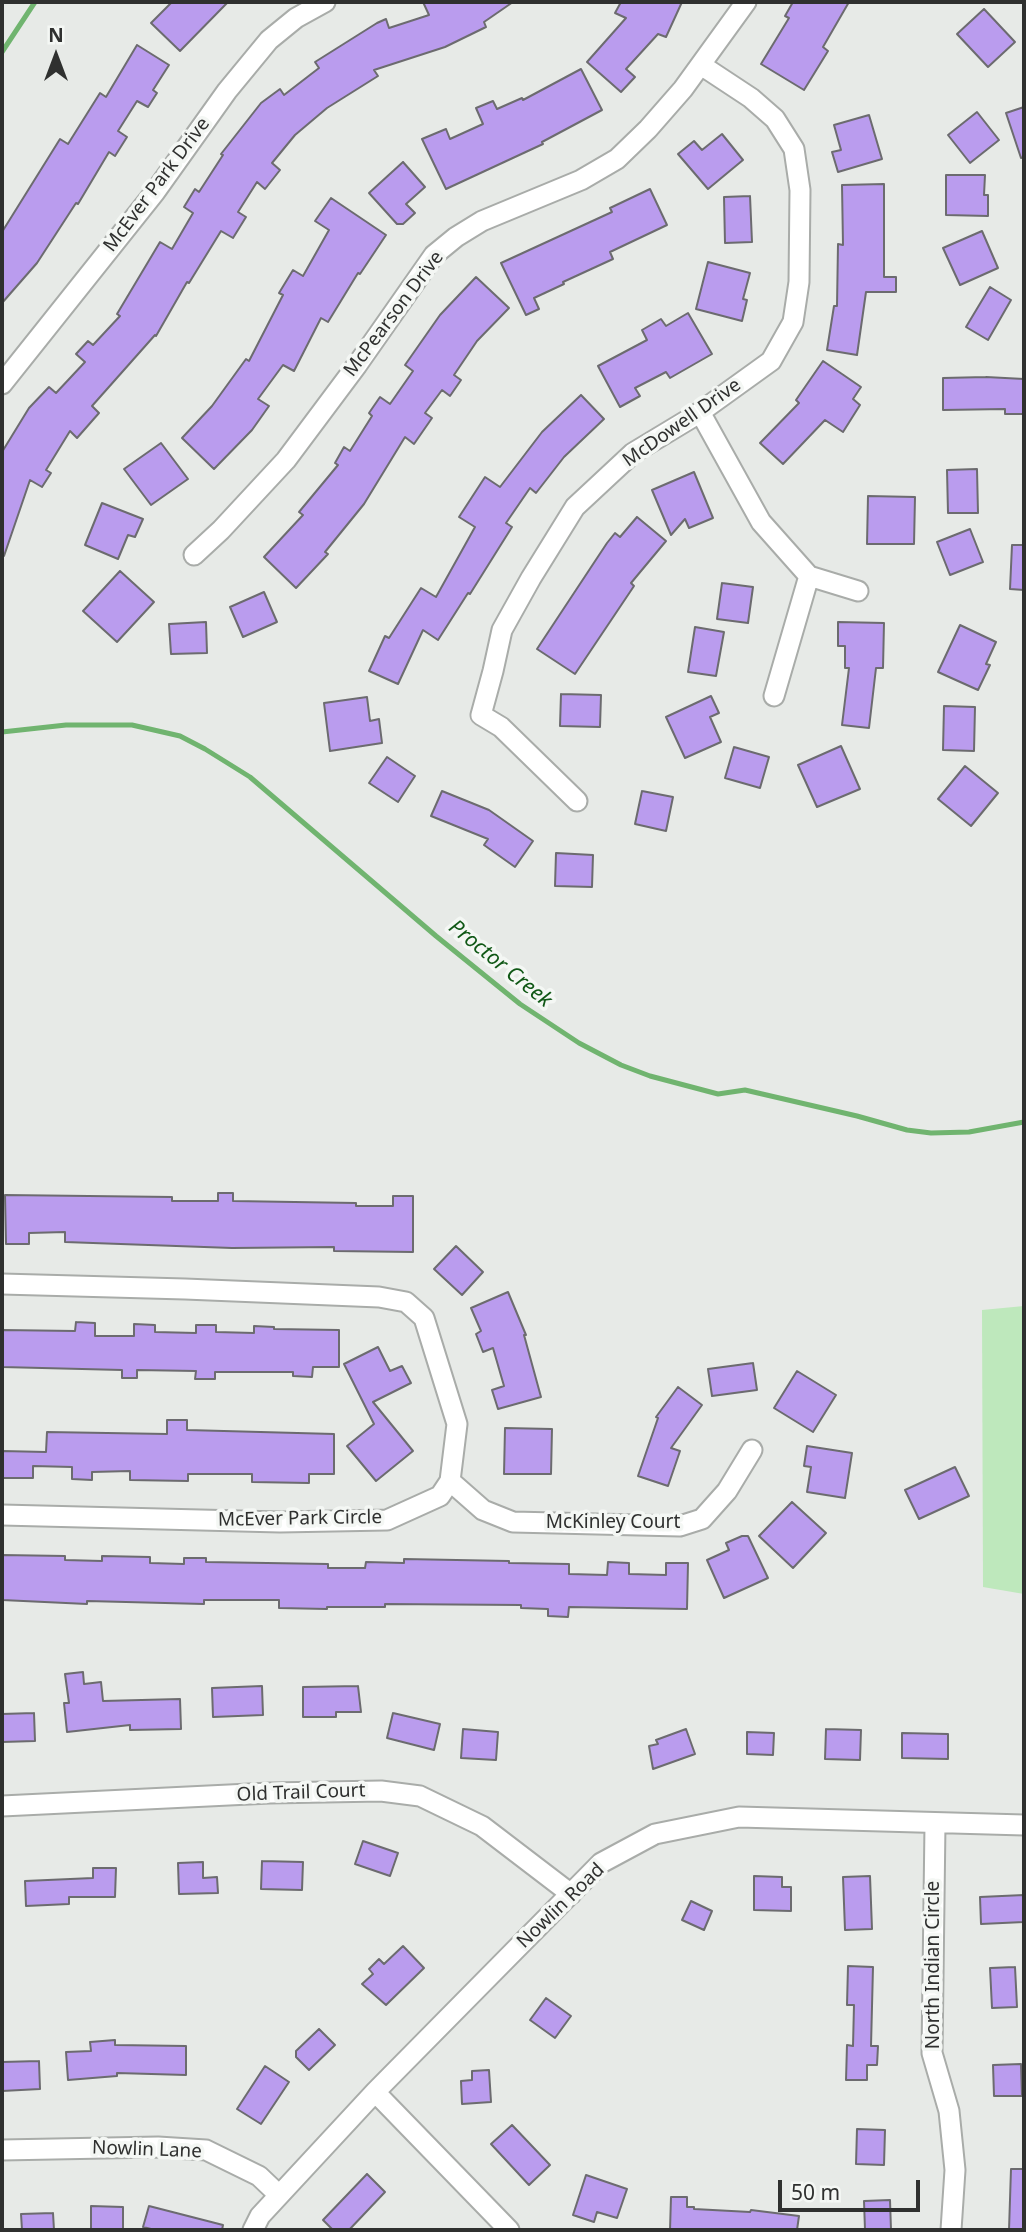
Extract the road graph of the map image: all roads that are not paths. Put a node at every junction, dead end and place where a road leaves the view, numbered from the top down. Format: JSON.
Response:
{"nodes":[{"id":1,"x":325,"y":2,"type":"edge"},
{"id":2,"x":746,"y":2,"type":"edge"},
{"id":3,"x":701,"y":65,"type":"junction"},
{"id":4,"x":2,"y":384,"type":"edge"},
{"id":5,"x":700,"y":412,"type":"junction"},
{"id":6,"x":194,"y":555,"type":"dead end"},
{"id":7,"x":810,"y":576,"type":"junction"},
{"id":8,"x":858,"y":591,"type":"dead end"},
{"id":9,"x":774,"y":696,"type":"dead end"},
{"id":10,"x":577,"y":801,"type":"dead end"},
{"id":11,"x":2,"y":1284,"type":"edge"},
{"id":12,"x":752,"y":1450,"type":"dead end"},
{"id":13,"x":450,"y":1481,"type":"junction"},
{"id":14,"x":2,"y":1515,"type":"edge"},
{"id":15,"x":2,"y":1806,"type":"edge"},
{"id":16,"x":935,"y":1824,"type":"junction"},
{"id":17,"x":1024,"y":1825,"type":"edge"},
{"id":18,"x":571,"y":1894,"type":"junction"},
{"id":19,"x":375,"y":2092,"type":"junction"},
{"id":20,"x":2,"y":2150,"type":"edge"},
{"id":21,"x":279,"y":2195,"type":"junction"},
{"id":22,"x":253,"y":2230,"type":"edge"},
{"id":23,"x":509,"y":2230,"type":"edge"},
{"id":24,"x":951,"y":2230,"type":"edge"}],
"edges":[{"from":1,"to":4,"type":"street","name":"McEver Park Drive"},
{"from":2,"to":3,"type":"street","name":"McPearson Drive"},
{"from":3,"to":5,"type":"street","name":"McDowell Drive"},
{"from":3,"to":6,"type":"street","name":"McPearson Drive"},
{"from":5,"to":7,"type":"street"},
{"from":5,"to":10,"type":"street","name":"McDowell Drive"},
{"from":7,"to":8,"type":"street"},
{"from":7,"to":9,"type":"street"},
{"from":11,"to":13,"type":"street"},
{"from":12,"to":13,"type":"street","name":"McKinley Court"},
{"from":13,"to":14,"type":"street","name":"McEver Park Circle"},
{"from":15,"to":18,"type":"street","name":"Old Trail Court"},
{"from":16,"to":17,"type":"street","name":"Nowlin Road"},
{"from":16,"to":18,"type":"street","name":"Nowlin Road"},
{"from":16,"to":24,"type":"street","name":"North Indian Circle"},
{"from":18,"to":19,"type":"street","name":"Nowlin Road"},
{"from":19,"to":21,"type":"street","name":"Nowlin Road"},
{"from":19,"to":23,"type":"street"},
{"from":20,"to":21,"type":"street","name":"Nowlin Lane"},
{"from":21,"to":22,"type":"street","name":"Nowlin Road"}]}
